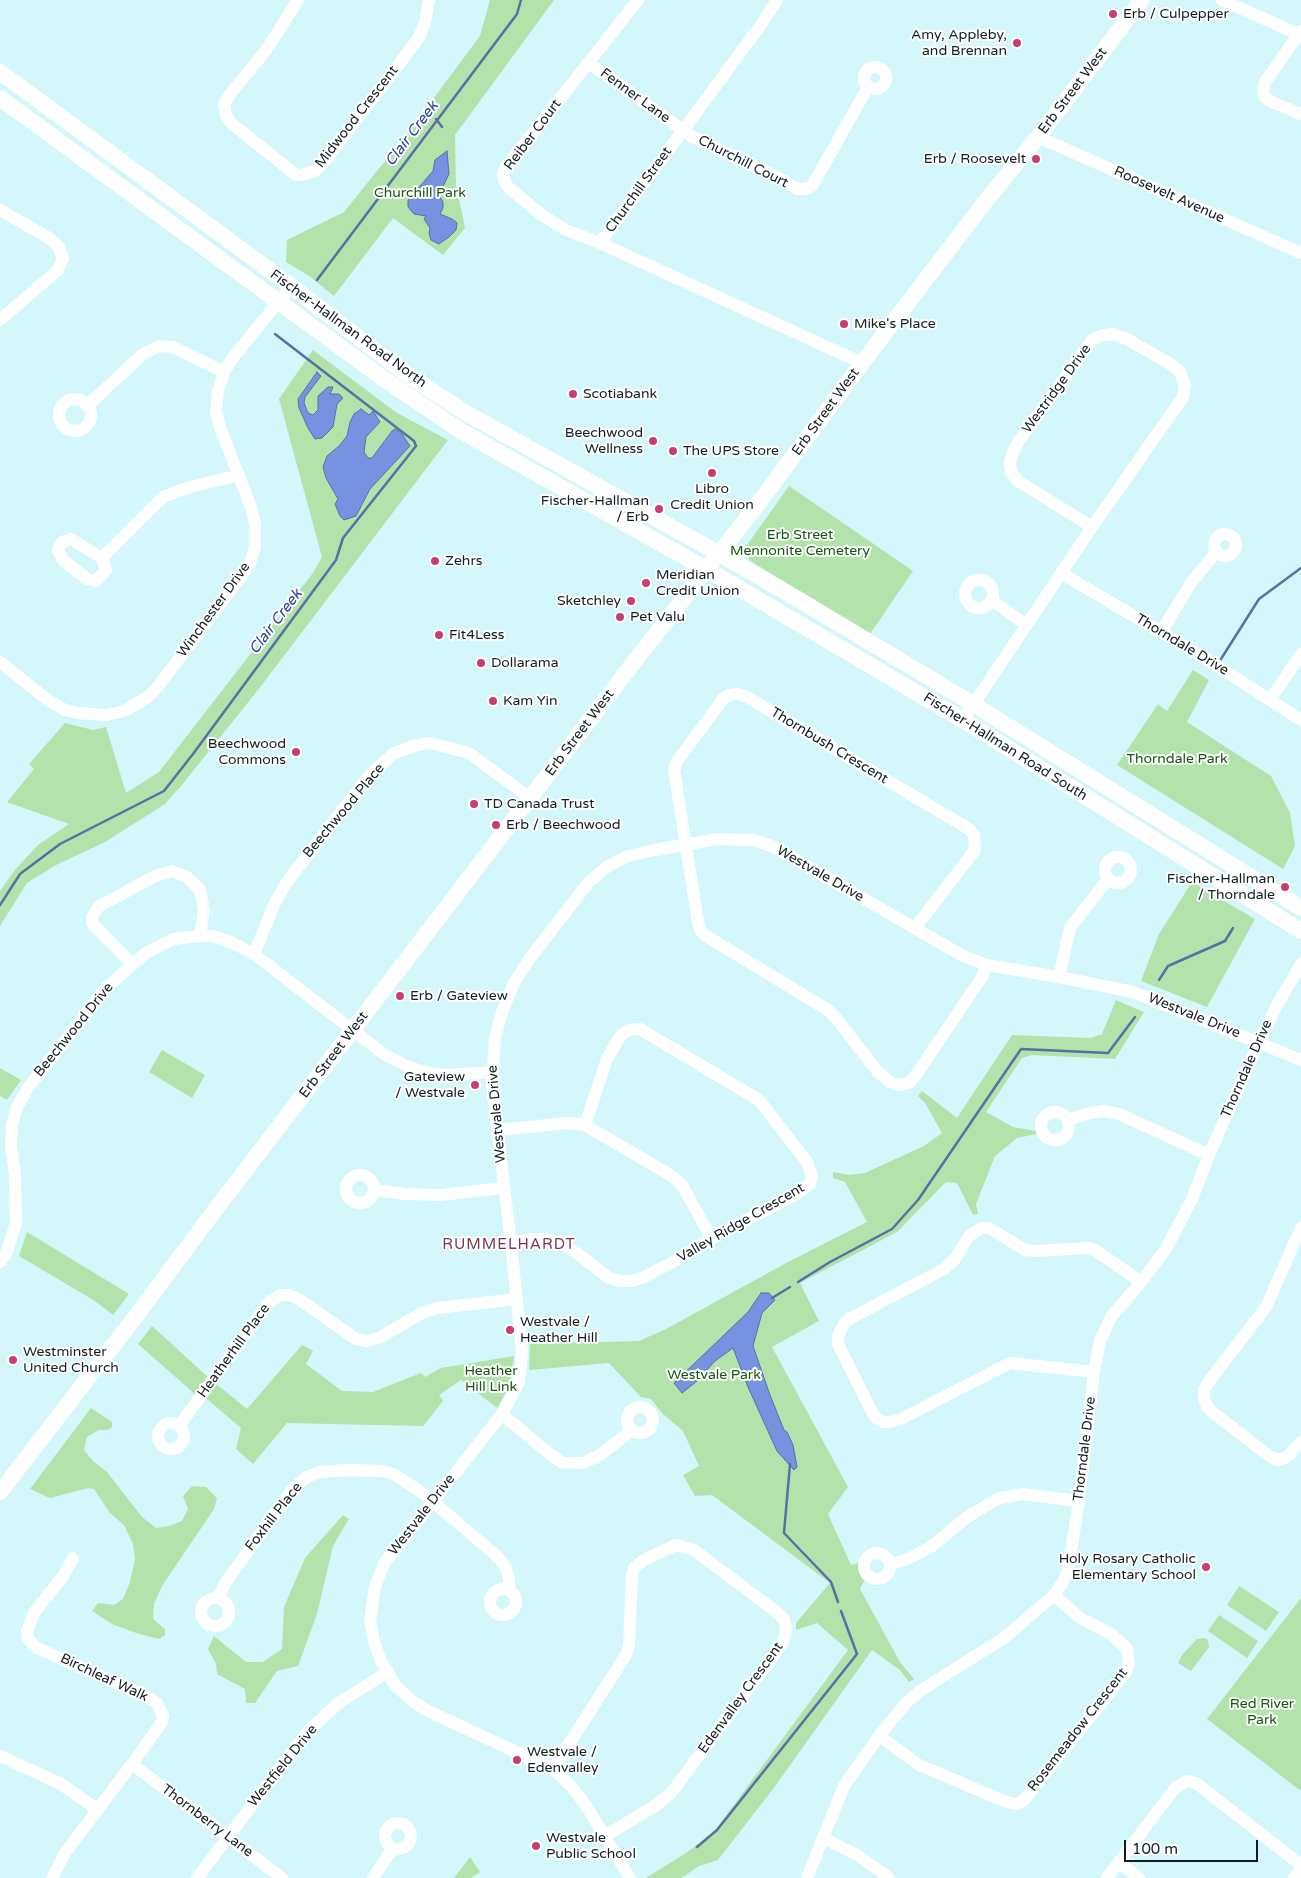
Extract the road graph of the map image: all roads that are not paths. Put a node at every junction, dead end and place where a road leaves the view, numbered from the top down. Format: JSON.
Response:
{"nodes":[{"id":1,"x":298,"y":0,"type":"edge"},
{"id":2,"x":429,"y":0,"type":"edge"},
{"id":3,"x":638,"y":0,"type":"edge"},
{"id":4,"x":776,"y":0,"type":"edge"},
{"id":5,"x":1142,"y":0,"type":"edge"},
{"id":6,"x":1222,"y":0,"type":"edge"},
{"id":7,"x":1300,"y":32,"type":"edge"},
{"id":8,"x":589,"y":62,"type":"junction"},
{"id":9,"x":0,"y":72,"type":"edge"},
{"id":10,"x":868,"y":87,"type":"dead end"},
{"id":11,"x":0,"y":98,"type":"edge"},
{"id":12,"x":1301,"y":114,"type":"edge"},
{"id":13,"x":682,"y":130,"type":"junction"},
{"id":14,"x":1038,"y":137,"type":"junction"},
{"id":15,"x":0,"y":210,"type":"edge"},
{"id":16,"x":600,"y":242,"type":"junction"},
{"id":17,"x":1301,"y":253,"type":"edge"},
{"id":18,"x":291,"y":286,"type":"junction"},
{"id":19,"x":278,"y":302,"type":"junction"},
{"id":20,"x":0,"y":320,"type":"edge"},
{"id":21,"x":862,"y":363,"type":"junction"},
{"id":22,"x":224,"y":372,"type":"junction"},
{"id":23,"x":87,"y":406,"type":"dead end"},
{"id":24,"x":239,"y":475,"type":"junction"},
{"id":25,"x":1092,"y":527,"type":"junction"},
{"id":26,"x":1216,"y":552,"type":"dead end"},
{"id":27,"x":718,"y":553,"type":"junction"},
{"id":28,"x":102,"y":558,"type":"dead end"},
{"id":29,"x":706,"y":569,"type":"junction"},
{"id":30,"x":1062,"y":573,"type":"junction"},
{"id":31,"x":992,"y":600,"type":"dead end"},
{"id":32,"x":1026,"y":625,"type":"junction"},
{"id":33,"x":1161,"y":632,"type":"junction"},
{"id":34,"x":1301,"y":654,"type":"edge"},
{"id":35,"x":0,"y":662,"type":"edge"},
{"id":36,"x":1270,"y":700,"type":"junction"},
{"id":37,"x":973,"y":704,"type":"junction"},
{"id":38,"x":963,"y":720,"type":"junction"},
{"id":39,"x":1301,"y":720,"type":"edge"},
{"id":40,"x":530,"y":798,"type":"junction"},
{"id":41,"x":686,"y":844,"type":"junction"},
{"id":42,"x":1108,"y":879,"type":"dead end"},
{"id":43,"x":1301,"y":908,"type":"edge"},
{"id":44,"x":915,"y":928,"type":"junction"},
{"id":45,"x":1301,"y":931,"type":"edge"},
{"id":46,"x":200,"y":936,"type":"junction"},
{"id":47,"x":254,"y":954,"type":"junction"},
{"id":48,"x":132,"y":964,"type":"junction"},
{"id":49,"x":1301,"y":964,"type":"edge"},
{"id":50,"x":987,"y":966,"type":"junction"},
{"id":51,"x":1059,"y":976,"type":"junction"},
{"id":52,"x":353,"y":1030,"type":"junction"},
{"id":53,"x":1259,"y":1042,"type":"junction"},
{"id":54,"x":1301,"y":1060,"type":"edge"},
{"id":55,"x":492,"y":1072,"type":"junction"},
{"id":56,"x":1068,"y":1120,"type":"dead end"},
{"id":57,"x":585,"y":1125,"type":"junction"},
{"id":58,"x":497,"y":1130,"type":"junction"},
{"id":59,"x":1209,"y":1155,"type":"junction"},
{"id":60,"x":504,"y":1188,"type":"junction"},
{"id":61,"x":374,"y":1190,"type":"dead end"},
{"id":62,"x":1301,"y":1228,"type":"edge"},
{"id":63,"x":712,"y":1239,"type":"junction"},
{"id":64,"x":511,"y":1243,"type":"junction"},
{"id":65,"x":0,"y":1262,"type":"edge"},
{"id":66,"x":1141,"y":1282,"type":"junction"},
{"id":67,"x":517,"y":1299,"type":"junction"},
{"id":68,"x":1094,"y":1372,"type":"junction"},
{"id":69,"x":502,"y":1414,"type":"junction"},
{"id":70,"x":178,"y":1426,"type":"dead end"},
{"id":71,"x":632,"y":1430,"type":"dead end"},
{"id":72,"x":1301,"y":1442,"type":"edge"},
{"id":73,"x":0,"y":1492,"type":"edge"},
{"id":74,"x":433,"y":1501,"type":"junction"},
{"id":75,"x":1079,"y":1501,"type":"junction"},
{"id":76,"x":73,"y":1558,"type":"dead end"},
{"id":77,"x":891,"y":1564,"type":"dead end"},
{"id":78,"x":508,"y":1590,"type":"dead end"},
{"id":79,"x":1054,"y":1595,"type":"junction"},
{"id":80,"x":218,"y":1598,"type":"dead end"},
{"id":81,"x":388,"y":1672,"type":"junction"},
{"id":82,"x":879,"y":1736,"type":"junction"},
{"id":83,"x":0,"y":1756,"type":"edge"},
{"id":84,"x":132,"y":1764,"type":"junction"},
{"id":85,"x":553,"y":1769,"type":"junction"},
{"id":86,"x":98,"y":1810,"type":"junction"},
{"id":87,"x":605,"y":1836,"type":"junction"},
{"id":88,"x":227,"y":1837,"type":"junction"},
{"id":89,"x":823,"y":1838,"type":"junction"},
{"id":90,"x":392,"y":1848,"type":"dead end"},
{"id":91,"x":1119,"y":1862,"type":"junction"},
{"id":92,"x":1301,"y":1865,"type":"edge"},
{"id":93,"x":1301,"y":1870,"type":"edge"},
{"id":94,"x":52,"y":1878,"type":"edge"},
{"id":95,"x":197,"y":1878,"type":"edge"},
{"id":96,"x":282,"y":1878,"type":"edge"},
{"id":97,"x":374,"y":1878,"type":"edge"},
{"id":98,"x":630,"y":1878,"type":"edge"},
{"id":99,"x":807,"y":1878,"type":"edge"},
{"id":100,"x":889,"y":1878,"type":"edge"},
{"id":101,"x":1107,"y":1878,"type":"edge"},
{"id":102,"x":1139,"y":1878,"type":"edge"},
{"id":103,"x":1294,"y":1878,"type":"edge"}],
"edges":[{"from":1,"to":2,"type":"street","name":"Midwood Crescent"},
{"from":3,"to":8,"type":"street","name":"Reiber Court"},
{"from":4,"to":13,"type":"street","name":"Churchill Street"},
{"from":5,"to":14,"type":"main road","name":"Erb Street West"},
{"from":6,"to":7,"type":"street"},
{"from":7,"to":12,"type":"street"},
{"from":8,"to":13,"type":"street","name":"Fenner Lane"},
{"from":8,"to":16,"type":"street","name":"Reiber Court"},
{"from":9,"to":18,"type":"main road","name":"Fischer-Hallman Road North"},
{"from":10,"to":13,"type":"street","name":"Churchill Court"},
{"from":11,"to":19,"type":"main road","name":"Fischer-Hallman Road North"},
{"from":13,"to":16,"type":"street","name":"Churchill Street"},
{"from":14,"to":17,"type":"street","name":"Roosevelt Avenue"},
{"from":14,"to":21,"type":"main road","name":"Erb Street West"},
{"from":15,"to":20,"type":"street"},
{"from":16,"to":21,"type":"street","name":"Churchill Street"},
{"from":18,"to":19,"type":"street","name":"Winchester Drive"},
{"from":18,"to":27,"type":"main road","name":"Fischer-Hallman Road North"},
{"from":19,"to":22,"type":"street","name":"Winchester Drive"},
{"from":19,"to":29,"type":"main road","name":"Fischer-Hallman Road North"},
{"from":21,"to":27,"type":"main road","name":"Erb Street West"},
{"from":22,"to":23,"type":"street"},
{"from":22,"to":24,"type":"street","name":"Winchester Drive"},
{"from":24,"to":28,"type":"street"},
{"from":24,"to":35,"type":"street","name":"Winchester Drive"},
{"from":25,"to":25,"type":"street","name":"Westridge Drive"},
{"from":25,"to":30,"type":"street","name":"Westridge Drive"},
{"from":26,"to":33,"type":"street"},
{"from":27,"to":29,"type":"main road","name":"Erb Street West"},
{"from":27,"to":37,"type":"main road","name":"Fischer-Hallman Road South"},
{"from":29,"to":38,"type":"main road","name":"Fischer-Hallman Road South"},
{"from":29,"to":40,"type":"main road","name":"Erb Street West"},
{"from":30,"to":32,"type":"street","name":"Westridge Drive"},
{"from":30,"to":33,"type":"street","name":"Thorndale Drive"},
{"from":31,"to":32,"type":"street"},
{"from":32,"to":37,"type":"street","name":"Westridge Drive"},
{"from":33,"to":36,"type":"street","name":"Thorndale Drive"},
{"from":34,"to":36,"type":"street"},
{"from":36,"to":39,"type":"street","name":"Thorndale Drive"},
{"from":37,"to":38,"type":"street","name":"Westridge Drive"},
{"from":37,"to":43,"type":"main road","name":"Fischer-Hallman Road South"},
{"from":38,"to":45,"type":"main road","name":"Fischer-Hallman Road South"},
{"from":40,"to":47,"type":"street","name":"Beechwood Place"},
{"from":40,"to":52,"type":"main road","name":"Erb Street West"},
{"from":41,"to":44,"type":"street","name":"Westvale Drive"},
{"from":41,"to":44,"type":"street","name":"Thornbush Crescent"},
{"from":41,"to":50,"type":"street"},
{"from":41,"to":55,"type":"street","name":"Westvale Drive"},
{"from":42,"to":51,"type":"street"},
{"from":44,"to":50,"type":"street","name":"Westvale Drive"},
{"from":46,"to":47,"type":"street","name":"Beechwood Drive"},
{"from":46,"to":48,"type":"street","name":"Beechwood Drive"},
{"from":46,"to":48,"type":"street"},
{"from":47,"to":52,"type":"street","name":"Beechwood Drive"},
{"from":48,"to":65,"type":"street","name":"Beechwood Drive"},
{"from":49,"to":53,"type":"street","name":"Thorndale Drive"},
{"from":50,"to":51,"type":"street","name":"Westvale Drive"},
{"from":51,"to":53,"type":"street","name":"Westvale Drive"},
{"from":52,"to":55,"type":"street","name":"Beechwood Drive"},
{"from":52,"to":73,"type":"main road","name":"Erb Street West"},
{"from":53,"to":54,"type":"street","name":"Westvale Drive"},
{"from":53,"to":59,"type":"street","name":"Thorndale Drive"},
{"from":55,"to":58,"type":"street","name":"Westvale Drive"},
{"from":56,"to":59,"type":"street"},
{"from":57,"to":58,"type":"street"},
{"from":57,"to":63,"type":"street"},
{"from":57,"to":63,"type":"street","name":"Valley Ridge Crescent"},
{"from":58,"to":60,"type":"street","name":"Westvale Drive"},
{"from":59,"to":66,"type":"street","name":"Thorndale Drive"},
{"from":60,"to":61,"type":"street"},
{"from":60,"to":64,"type":"street","name":"Westvale Drive"},
{"from":62,"to":72,"type":"street"},
{"from":63,"to":64,"type":"street","name":"Valley Ridge Crescent"},
{"from":64,"to":67,"type":"street","name":"Westvale Drive"},
{"from":66,"to":68,"type":"street","name":"Thorndale Drive"},
{"from":66,"to":68,"type":"street"},
{"from":67,"to":69,"type":"street","name":"Westvale Drive"},
{"from":67,"to":70,"type":"street","name":"Heatherhill Place"},
{"from":68,"to":75,"type":"street","name":"Thorndale Drive"},
{"from":69,"to":71,"type":"street"},
{"from":69,"to":74,"type":"street","name":"Westvale Drive"},
{"from":74,"to":78,"type":"street","name":"Foxhill Place"},
{"from":74,"to":80,"type":"street","name":"Foxhill Place"},
{"from":74,"to":81,"type":"street","name":"Westvale Drive"},
{"from":75,"to":77,"type":"street"},
{"from":75,"to":79,"type":"street","name":"Thorndale Drive"},
{"from":76,"to":84,"type":"street","name":"Birchleaf Walk"},
{"from":79,"to":82,"type":"street","name":"Thorndale Drive"},
{"from":79,"to":82,"type":"street","name":"Rosemeadow Crescent"},
{"from":81,"to":85,"type":"street","name":"Westvale Drive"},
{"from":81,"to":88,"type":"street","name":"Westfield Drive"},
{"from":82,"to":89,"type":"street","name":"Thorndale Drive"},
{"from":83,"to":86,"type":"street"},
{"from":84,"to":86,"type":"street","name":"Birchleaf Walk"},
{"from":84,"to":88,"type":"street","name":"Thornberry Lane"},
{"from":85,"to":87,"type":"street","name":"Westvale Drive"},
{"from":85,"to":87,"type":"street","name":"Edenvalley Crescent"},
{"from":86,"to":94,"type":"street","name":"Birchleaf Walk"},
{"from":87,"to":98,"type":"street","name":"Westvale Drive"},
{"from":88,"to":95,"type":"street","name":"Westfield Drive"},
{"from":88,"to":96,"type":"street","name":"Thornberry Lane"},
{"from":89,"to":99,"type":"street","name":"Thorndale Drive"},
{"from":89,"to":100,"type":"street"},
{"from":90,"to":97,"type":"street"},
{"from":91,"to":92,"type":"street"},
{"from":91,"to":101,"type":"street"},
{"from":91,"to":102,"type":"street"},
{"from":93,"to":103,"type":"street"}]}
